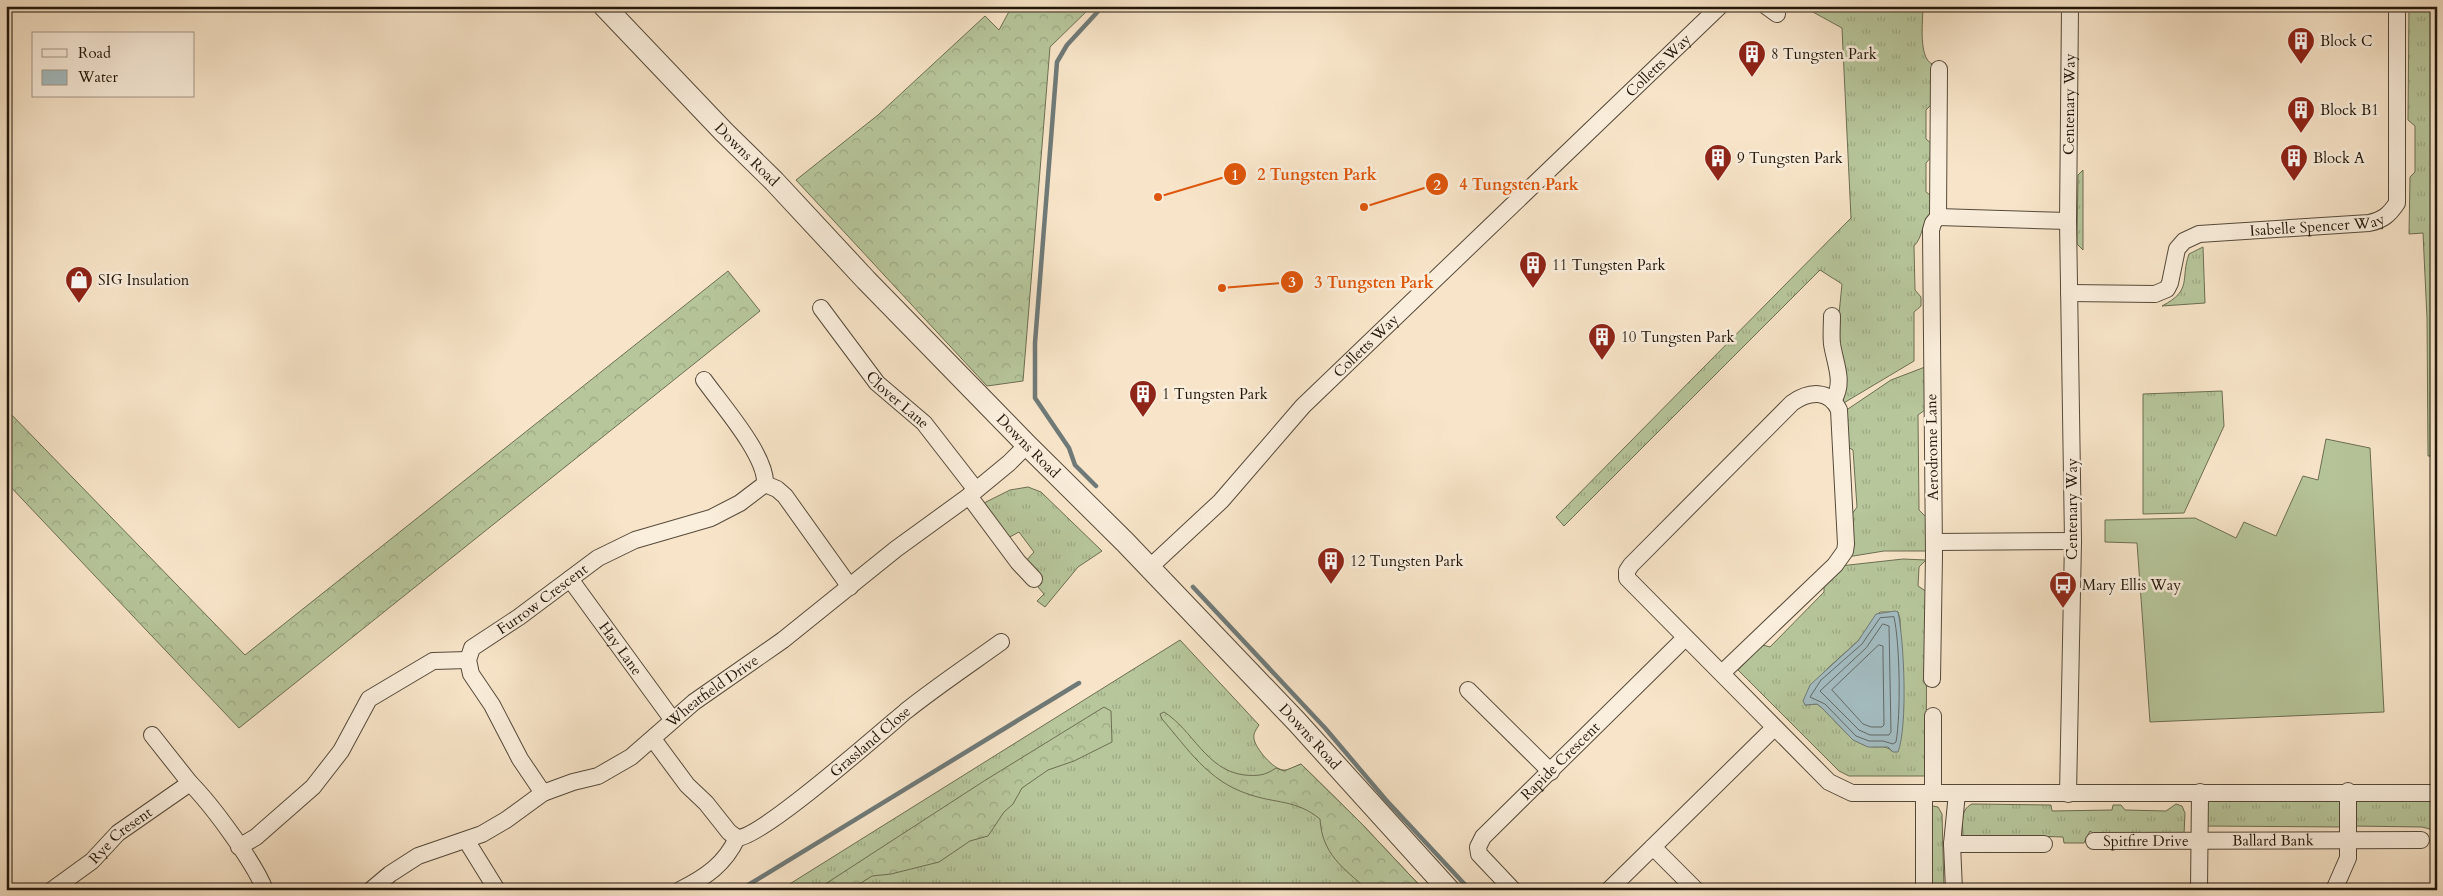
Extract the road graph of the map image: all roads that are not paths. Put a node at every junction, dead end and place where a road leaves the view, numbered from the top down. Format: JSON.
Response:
{"nodes":[{"id":1,"x":604,"y":6,"type":"edge"},
{"id":2,"x":1720,"y":6,"type":"edge"},
{"id":3,"x":2070,"y":6,"type":"edge"},
{"id":4,"x":2397,"y":6,"type":"edge"},
{"id":5,"x":1939,"y":70,"type":"dead end"},
{"id":6,"x":1938,"y":217,"type":"junction"},
{"id":7,"x":2068,"y":221,"type":"junction"},
{"id":8,"x":2069,"y":293,"type":"junction"},
{"id":9,"x":821,"y":308,"type":"dead end"},
{"id":10,"x":1832,"y":316,"type":"dead end"},
{"id":11,"x":704,"y":380,"type":"dead end"},
{"id":12,"x":1833,"y":401,"type":"junction"},
{"id":13,"x":1027,"y":445,"type":"junction"},
{"id":14,"x":765,"y":484,"type":"junction"},
{"id":15,"x":972,"y":493,"type":"junction"},
{"id":16,"x":2073,"y":541,"type":"junction"},
{"id":17,"x":1934,"y":542,"type":"junction"},
{"id":18,"x":1149,"y":568,"type":"junction"},
{"id":19,"x":570,"y":579,"type":"junction"},
{"id":20,"x":1034,"y":579,"type":"dead end"},
{"id":21,"x":850,"y":587,"type":"junction"},
{"id":22,"x":1685,"y":638,"type":"junction"},
{"id":23,"x":1001,"y":642,"type":"dead end"},
{"id":24,"x":468,"y":660,"type":"junction"},
{"id":25,"x":1722,"y":673,"type":"junction"},
{"id":26,"x":1932,"y":679,"type":"dead end"},
{"id":27,"x":1468,"y":690,"type":"dead end"},
{"id":28,"x":1933,"y":716,"type":"dead end"},
{"id":29,"x":672,"y":719,"type":"junction"},
{"id":30,"x":1774,"y":728,"type":"junction"},
{"id":31,"x":152,"y":734,"type":"dead end"},
{"id":32,"x":653,"y":739,"type":"junction"},
{"id":33,"x":1551,"y":772,"type":"junction"},
{"id":34,"x":190,"y":783,"type":"junction"},
{"id":35,"x":2348,"y":791,"type":"junction"},
{"id":36,"x":2200,"y":792,"type":"junction"},
{"id":37,"x":543,"y":793,"type":"junction"},
{"id":38,"x":1928,"y":793,"type":"junction"},
{"id":39,"x":1957,"y":793,"type":"junction"},
{"id":40,"x":2437,"y":793,"type":"edge"},
{"id":41,"x":2068,"y":794,"type":"junction"},
{"id":42,"x":737,"y":838,"type":"junction"},
{"id":43,"x":466,"y":840,"type":"junction"},
{"id":44,"x":2198,"y":840,"type":"junction"},
{"id":45,"x":2347,"y":840,"type":"junction"},
{"id":46,"x":2421,"y":840,"type":"dead end"},
{"id":47,"x":2094,"y":841,"type":"dead end"},
{"id":48,"x":1952,"y":844,"type":"junction"},
{"id":49,"x":2044,"y":844,"type":"dead end"},
{"id":50,"x":239,"y":847,"type":"junction"},
{"id":51,"x":1653,"y":847,"type":"junction"},
{"id":52,"x":52,"y":890,"type":"edge"},
{"id":53,"x":264,"y":890,"type":"edge"},
{"id":54,"x":372,"y":890,"type":"edge"},
{"id":55,"x":497,"y":890,"type":"edge"},
{"id":56,"x":680,"y":890,"type":"edge"},
{"id":57,"x":1449,"y":890,"type":"edge"},
{"id":58,"x":1513,"y":890,"type":"edge"},
{"id":59,"x":1609,"y":890,"type":"edge"},
{"id":60,"x":1696,"y":890,"type":"edge"},
{"id":61,"x":1924,"y":890,"type":"edge"},
{"id":62,"x":1954,"y":890,"type":"edge"},
{"id":63,"x":2199,"y":890,"type":"edge"},
{"id":64,"x":2334,"y":890,"type":"edge"}],
"edges":[{"from":1,"to":13,"type":"street","name":"Downs Road"},
{"from":2,"to":18,"type":"street","name":"Colletts Way"},
{"from":3,"to":7,"type":"street","name":"Centenary Way"},
{"from":4,"to":8,"type":"street","name":"Isabelle Spencer Way"},
{"from":5,"to":6,"type":"street","name":"Aerodrome Lane"},
{"from":6,"to":7,"type":"street"},
{"from":6,"to":17,"type":"street","name":"Aerodrome Lane"},
{"from":7,"to":8,"type":"street","name":"Centenary Way"},
{"from":8,"to":16,"type":"street","name":"Centenary Way"},
{"from":9,"to":15,"type":"street","name":"Clover Lane"},
{"from":10,"to":12,"type":"street"},
{"from":11,"to":14,"type":"street"},
{"from":12,"to":22,"type":"street"},
{"from":12,"to":25,"type":"street"},
{"from":13,"to":15,"type":"street","name":"Wheatfield Drive"},
{"from":13,"to":18,"type":"street","name":"Downs Road"},
{"from":14,"to":19,"type":"street","name":"Furrow Crescent"},
{"from":14,"to":21,"type":"street"},
{"from":15,"to":20,"type":"street","name":"Clover Lane"},
{"from":15,"to":21,"type":"street","name":"Wheatfield Drive"},
{"from":16,"to":17,"type":"street"},
{"from":16,"to":41,"type":"street","name":"Centenary Way"},
{"from":17,"to":26,"type":"street","name":"Aerodrome Lane"},
{"from":18,"to":57,"type":"street","name":"Downs Road"},
{"from":19,"to":24,"type":"street","name":"Furrow Crescent"},
{"from":19,"to":29,"type":"street","name":"Hay Lane"},
{"from":21,"to":29,"type":"street","name":"Wheatfield Drive"},
{"from":22,"to":25,"type":"street"},
{"from":22,"to":33,"type":"street","name":"Rapide Crescent"},
{"from":23,"to":42,"type":"street","name":"Grassland Close"},
{"from":24,"to":37,"type":"street"},
{"from":24,"to":50,"type":"street"},
{"from":25,"to":30,"type":"street"},
{"from":27,"to":33,"type":"street"},
{"from":28,"to":38,"type":"street"},
{"from":29,"to":32,"type":"street","name":"Wheatfield Drive"},
{"from":30,"to":38,"type":"street"},
{"from":30,"to":51,"type":"street"},
{"from":31,"to":34,"type":"street"},
{"from":32,"to":37,"type":"street","name":"Wheatfield Drive"},
{"from":32,"to":42,"type":"street"},
{"from":33,"to":58,"type":"street","name":"Rapide Crescent"},
{"from":34,"to":50,"type":"street"},
{"from":34,"to":52,"type":"street","name":"Rye Cresent"},
{"from":35,"to":36,"type":"street"},
{"from":35,"to":40,"type":"street"},
{"from":35,"to":45,"type":"street"},
{"from":36,"to":41,"type":"street"},
{"from":36,"to":44,"type":"street","name":"Spitfire Drive"},
{"from":37,"to":43,"type":"street","name":"Wheatfield Drive"},
{"from":38,"to":39,"type":"street"},
{"from":38,"to":61,"type":"street"},
{"from":39,"to":41,"type":"street"},
{"from":39,"to":48,"type":"street"},
{"from":42,"to":56,"type":"street"},
{"from":43,"to":54,"type":"street","name":"Wheatfield Drive"},
{"from":43,"to":55,"type":"street"},
{"from":44,"to":45,"type":"street","name":"Ballard Bank"},
{"from":44,"to":47,"type":"street","name":"Spitfire Drive"},
{"from":44,"to":63,"type":"street","name":"Spitfire Drive"},
{"from":45,"to":46,"type":"street","name":"Ballard Bank"},
{"from":45,"to":64,"type":"street"},
{"from":48,"to":49,"type":"street"},
{"from":48,"to":62,"type":"street"},
{"from":50,"to":53,"type":"street"},
{"from":51,"to":59,"type":"street"},
{"from":51,"to":60,"type":"street"}]}
